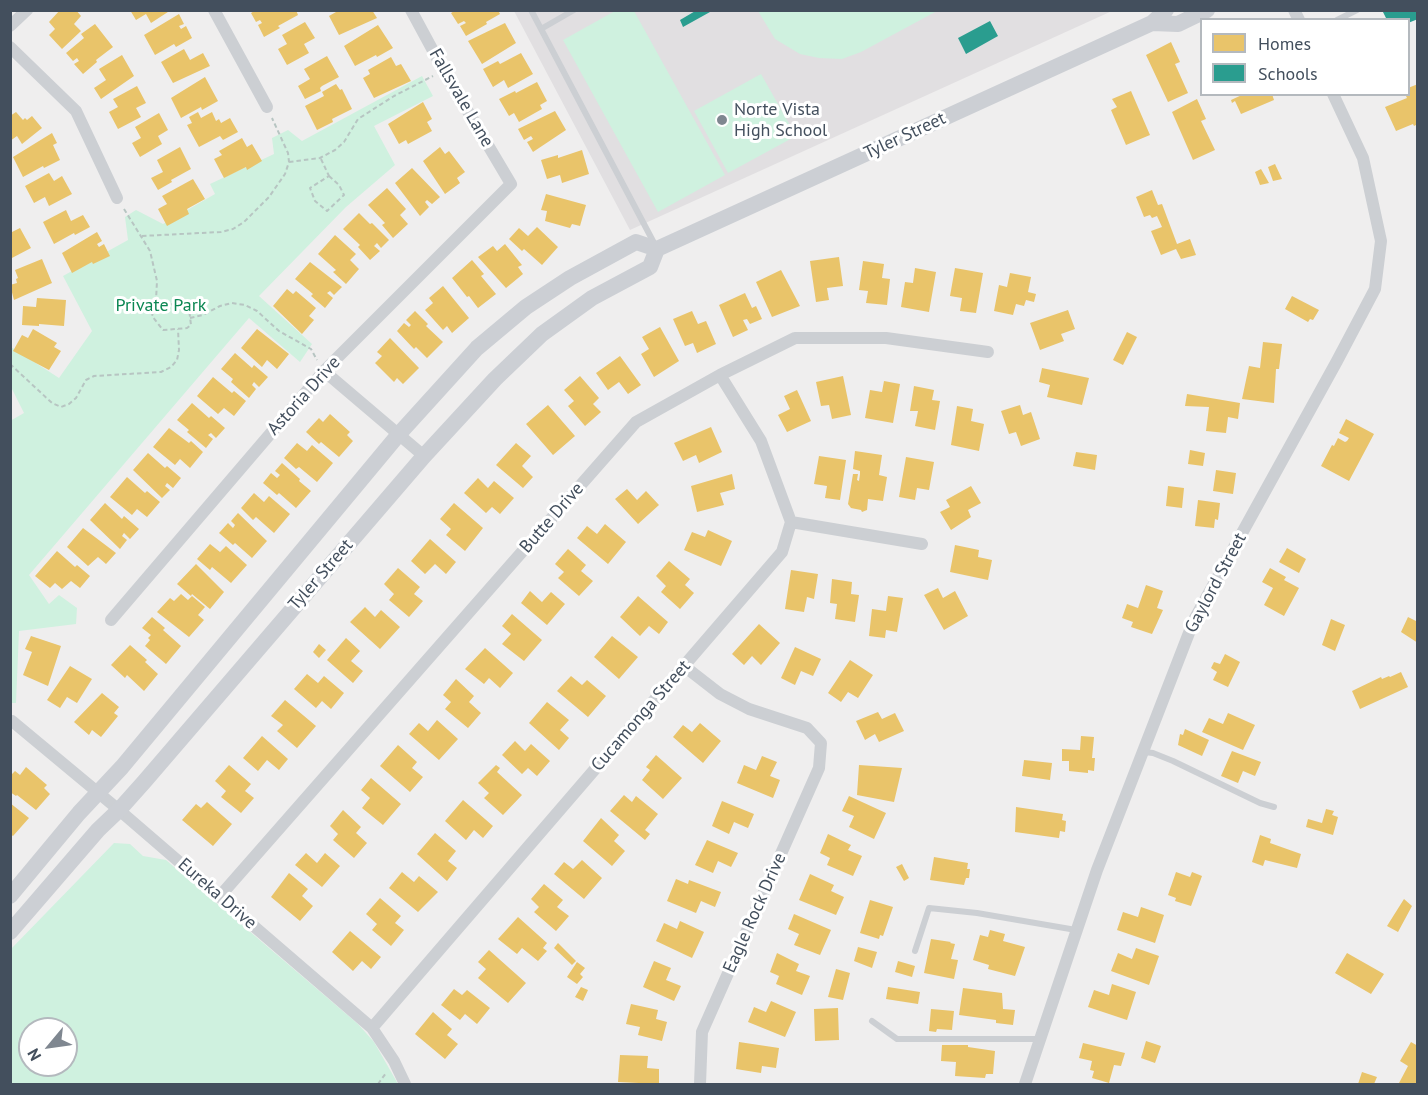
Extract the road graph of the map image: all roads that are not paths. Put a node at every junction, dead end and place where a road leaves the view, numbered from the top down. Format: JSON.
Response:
{"nodes":[{"id":1,"x":27,"y":10,"type":"edge"},
{"id":2,"x":214,"y":10,"type":"edge"},
{"id":3,"x":411,"y":10,"type":"edge"},
{"id":4,"x":531,"y":10,"type":"edge"},
{"id":5,"x":574,"y":10,"type":"edge"},
{"id":6,"x":1166,"y":10,"type":"edge"},
{"id":7,"x":1207,"y":10,"type":"edge"},
{"id":8,"x":1357,"y":10,"type":"edge"},
{"id":9,"x":1341,"y":18,"type":"edge"},
{"id":10,"x":1151,"y":20,"type":"junction"},
{"id":11,"x":10,"y":26,"type":"edge"},
{"id":12,"x":541,"y":29,"type":"junction"},
{"id":13,"x":10,"y":47,"type":"edge"},
{"id":14,"x":1335,"y":96,"type":"edge"},
{"id":15,"x":267,"y":107,"type":"road end"},
{"id":16,"x":511,"y":184,"type":"joint"},
{"id":17,"x":117,"y":198,"type":"road end"},
{"id":18,"x":657,"y":249,"type":"junction"},
{"id":19,"x":988,"y":352,"type":"dead end"},
{"id":20,"x":324,"y":371,"type":"junction"},
{"id":21,"x":720,"y":375,"type":"junction"},
{"id":22,"x":399,"y":434,"type":"junction"},
{"id":23,"x":424,"y":456,"type":"junction"},
{"id":24,"x":791,"y":522,"type":"junction"},
{"id":25,"x":922,"y":544,"type":"dead end"},
{"id":26,"x":111,"y":620,"type":"dead end"},
{"id":27,"x":684,"y":666,"type":"junction"},
{"id":28,"x":10,"y":723,"type":"edge"},
{"id":29,"x":1143,"y":752,"type":"junction"},
{"id":30,"x":98,"y":793,"type":"junction"},
{"id":31,"x":1274,"y":807,"type":"dead end"},
{"id":32,"x":119,"y":810,"type":"junction"},
{"id":33,"x":10,"y":896,"type":"edge"},
{"id":34,"x":220,"y":896,"type":"junction"},
{"id":35,"x":1077,"y":930,"type":"junction"},
{"id":36,"x":10,"y":932,"type":"edge"},
{"id":37,"x":915,"y":951,"type":"dead end"},
{"id":38,"x":872,"y":1021,"type":"dead end"},
{"id":39,"x":372,"y":1028,"type":"junction"},
{"id":40,"x":1040,"y":1039,"type":"junction"},
{"id":41,"x":405,"y":1084,"type":"edge"},
{"id":42,"x":700,"y":1084,"type":"edge"},
{"id":43,"x":1025,"y":1084,"type":"edge"}],
"edges":[{"from":1,"to":11,"type":"street"},
{"from":2,"to":15,"type":"street"},
{"from":3,"to":16,"type":"street","name":"Fallsvale Lane"},
{"from":4,"to":12,"type":"lane"},
{"from":5,"to":12,"type":"lane"},
{"from":6,"to":10,"type":"main road","name":"Tyler Street"},
{"from":7,"to":10,"type":"main road","name":"Tyler Street"},
{"from":8,"to":9,"type":"lane"},
{"from":10,"to":18,"type":"main road","name":"Tyler Street"},
{"from":12,"to":18,"type":"lane"},
{"from":13,"to":17,"type":"street"},
{"from":14,"to":29,"type":"street","name":"Gaylord Street"},
{"from":16,"to":20,"type":"street","name":"Astoria Drive"},
{"from":18,"to":22,"type":"main road","name":"Tyler Street"},
{"from":18,"to":23,"type":"main road","name":"Tyler Street"},
{"from":19,"to":21,"type":"street","name":"Butte Drive"},
{"from":20,"to":22,"type":"street"},
{"from":20,"to":26,"type":"street","name":"Astoria Drive"},
{"from":21,"to":24,"type":"street"},
{"from":21,"to":34,"type":"street","name":"Butte Drive"},
{"from":22,"to":23,"type":"street"},
{"from":22,"to":30,"type":"main road","name":"Tyler Street"},
{"from":23,"to":32,"type":"main road","name":"Tyler Street"},
{"from":24,"to":25,"type":"street"},
{"from":24,"to":27,"type":"street","name":"Cucamonga Street"},
{"from":27,"to":39,"type":"street","name":"Cucamonga Street"},
{"from":27,"to":42,"type":"street","name":"Eagle Rock Drive"},
{"from":28,"to":30,"type":"street","name":"Eureka Drive"},
{"from":29,"to":31,"type":"lane"},
{"from":29,"to":35,"type":"street","name":"Gaylord Street"},
{"from":30,"to":32,"type":"street","name":"Eureka Drive"},
{"from":30,"to":33,"type":"main road","name":"Tyler Street"},
{"from":32,"to":34,"type":"street","name":"Eureka Drive"},
{"from":32,"to":36,"type":"main road","name":"Tyler Street"},
{"from":34,"to":39,"type":"street","name":"Eureka Drive"},
{"from":35,"to":37,"type":"lane"},
{"from":35,"to":40,"type":"street","name":"Gaylord Street"},
{"from":38,"to":40,"type":"lane"},
{"from":39,"to":41,"type":"street","name":"Eureka Drive"},
{"from":40,"to":43,"type":"street","name":"Gaylord Street"}]}
